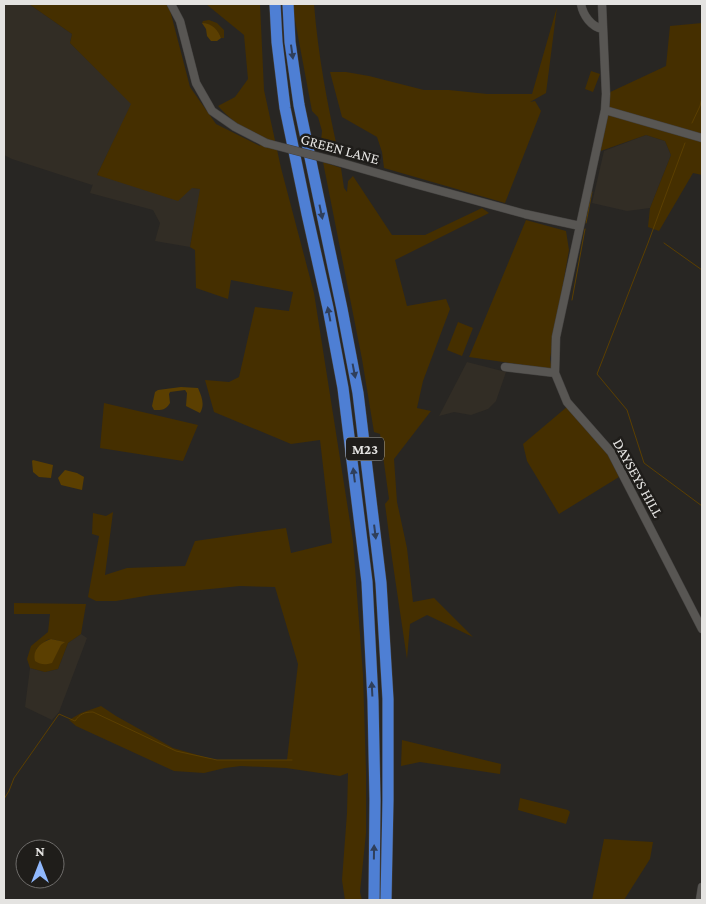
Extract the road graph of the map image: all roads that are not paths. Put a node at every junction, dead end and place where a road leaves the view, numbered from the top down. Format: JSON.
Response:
{"nodes":[{"id":1,"x":171,"y":4,"type":"edge"},
{"id":2,"x":275,"y":4,"type":"edge"},
{"id":3,"x":288,"y":4,"type":"edge"},
{"id":4,"x":581,"y":4,"type":"edge"},
{"id":5,"x":602,"y":4,"type":"edge"},
{"id":6,"x":603,"y":29,"type":"junction"},
{"id":7,"x":605,"y":110,"type":"junction"},
{"id":8,"x":702,"y":138,"type":"edge"},
{"id":9,"x":580,"y":226,"type":"junction"},
{"id":10,"x":505,"y":367,"type":"dead end"},
{"id":11,"x":555,"y":373,"type":"junction"},
{"id":12,"x":702,"y":629,"type":"edge"},
{"id":13,"x":702,"y":886,"type":"edge"},
{"id":14,"x":374,"y":900,"type":"edge"},
{"id":15,"x":386,"y":900,"type":"edge"},
{"id":16,"x":700,"y":900,"type":"edge"}],
"edges":[{"from":1,"to":9,"type":"street","name":"GREEN LANE","bridge":true},
{"from":14,"to":2,"type":"highway","number":"M23","one_way":true},
{"from":3,"to":15,"type":"highway","number":"M23","one_way":true},
{"from":4,"to":6,"type":"street"},
{"from":5,"to":6,"type":"street","name":"DAYSEYS HILL"},
{"from":6,"to":7,"type":"street","name":"DAYSEYS HILL"},
{"from":7,"to":8,"type":"street"},
{"from":7,"to":9,"type":"street","name":"DAYSEYS HILL"},
{"from":9,"to":11,"type":"street","name":"DAYSEYS HILL"},
{"from":10,"to":11,"type":"street"},
{"from":11,"to":12,"type":"street","name":"DAYSEYS HILL"},
{"from":13,"to":16,"type":"street"}]}
